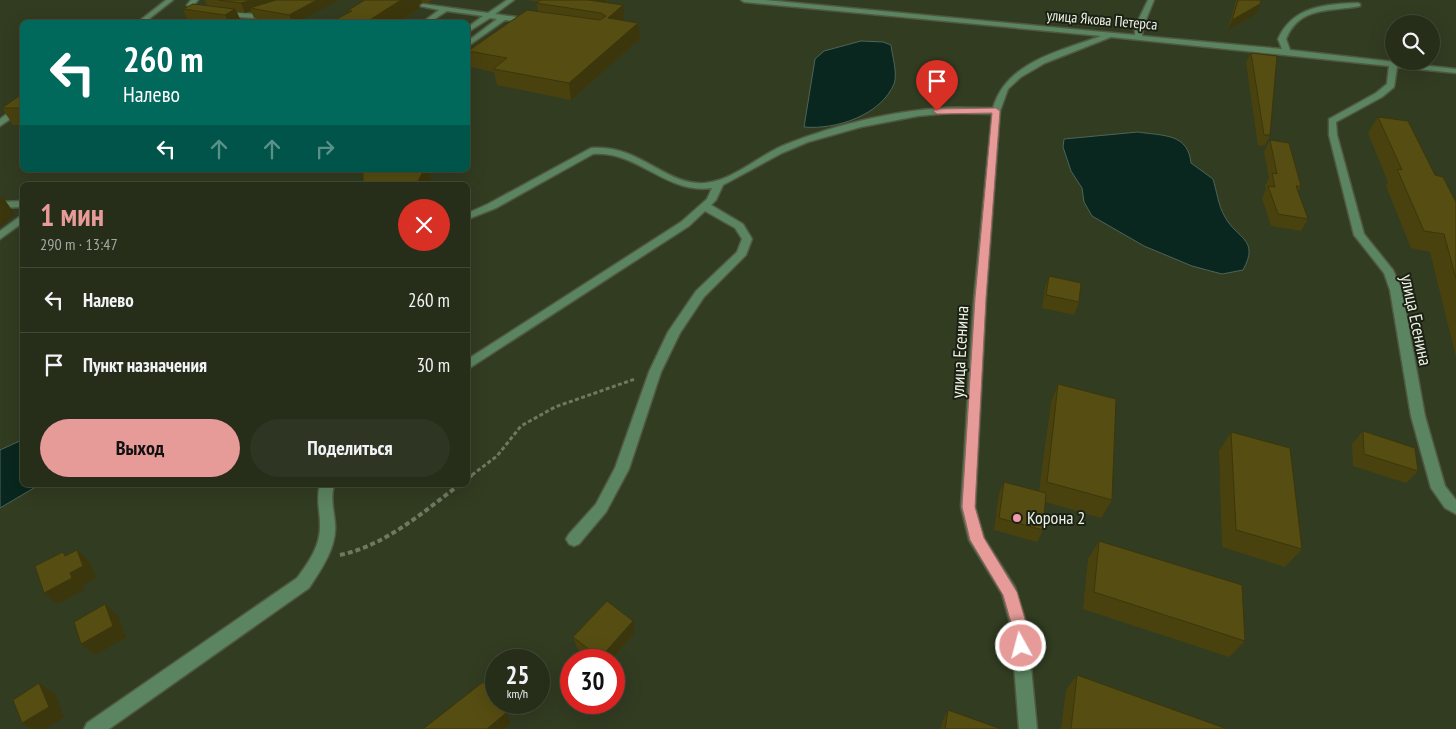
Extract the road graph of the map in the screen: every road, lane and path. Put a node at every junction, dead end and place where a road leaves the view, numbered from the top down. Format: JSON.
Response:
{"nodes":[{"id":1,"x":170,"y":0,"type":"edge"},
{"id":2,"x":195,"y":0,"type":"edge"},
{"id":3,"x":289,"y":0,"type":"edge"},
{"id":4,"x":511,"y":0,"type":"edge"},
{"id":5,"x":744,"y":0,"type":"edge"},
{"id":6,"x":1151,"y":0,"type":"edge"},
{"id":7,"x":797,"y":3,"type":"edge"},
{"id":8,"x":1358,"y":5,"type":"dead end"},
{"id":9,"x":423,"y":6,"type":"dead end"},
{"id":10,"x":446,"y":9,"type":"junction"},
{"id":11,"x":209,"y":13,"type":"edge"},
{"id":12,"x":218,"y":14,"type":"edge"},
{"id":13,"x":489,"y":15,"type":"junction"},
{"id":14,"x":504,"y":17,"type":"junction"},
{"id":15,"x":145,"y":20,"type":"edge"},
{"id":16,"x":429,"y":20,"type":"edge"},
{"id":17,"x":543,"y":23,"type":"edge"},
{"id":18,"x":470,"y":29,"type":"edge"},
{"id":19,"x":1111,"y":35,"type":"junction"},
{"id":20,"x":1138,"y":37,"type":"junction"},
{"id":21,"x":470,"y":42,"type":"edge"},
{"id":22,"x":1287,"y":52,"type":"junction"},
{"id":23,"x":1385,"y":62,"type":"edge"},
{"id":24,"x":1440,"y":69,"type":"edge"},
{"id":25,"x":1392,"y":70,"type":"edge"},
{"id":26,"x":1456,"y":71,"type":"edge"},
{"id":27,"x":20,"y":108,"type":"edge"},
{"id":28,"x":996,"y":111,"type":"junction"},
{"id":29,"x":0,"y":123,"type":"edge"},
{"id":30,"x":718,"y":184,"type":"junction"},
{"id":31,"x":20,"y":204,"type":"edge"},
{"id":32,"x":0,"y":205,"type":"edge"},
{"id":33,"x":705,"y":206,"type":"junction"},
{"id":34,"x":470,"y":215,"type":"edge"},
{"id":35,"x":20,"y":220,"type":"edge"},
{"id":36,"x":0,"y":236,"type":"edge"},
{"id":37,"x":470,"y":364,"type":"edge"},
{"id":38,"x":655,"y":372,"type":"junction"},
{"id":39,"x":470,"y":476,"type":"edge"},
{"id":40,"x":326,"y":487,"type":"edge"},
{"id":41,"x":456,"y":487,"type":"edge"},
{"id":42,"x":1453,"y":506,"type":"edge"},
{"id":43,"x":574,"y":539,"type":"dead end"},
{"id":44,"x":322,"y":556,"type":"junction"},
{"id":45,"x":93,"y":729,"type":"edge"},
{"id":46,"x":1028,"y":729,"type":"edge"}],
"edges":[{"from":1,"to":15,"type":"street"},
{"from":2,"to":11,"type":"street"},
{"from":3,"to":12,"type":"street"},
{"from":4,"to":13,"type":"street"},
{"from":5,"to":7,"type":"street","name":"улица Якова Петерса"},
{"from":6,"to":20,"type":"street"},
{"from":7,"to":19,"type":"street","name":"улица Якова Петерса"},
{"from":8,"to":22,"type":"street"},
{"from":9,"to":10,"type":"street"},
{"from":10,"to":13,"type":"street"},
{"from":10,"to":16,"type":"street"},
{"from":13,"to":14,"type":"street"},
{"from":13,"to":18,"type":"street"},
{"from":14,"to":17,"type":"street"},
{"from":14,"to":21,"type":"street"},
{"from":19,"to":20,"type":"street","name":"улица Якова Петерса"},
{"from":19,"to":28,"type":"street","name":"улица Есенина"},
{"from":20,"to":22,"type":"street","name":"улица Якова Петерса"},
{"from":22,"to":23,"type":"street","name":"улица Якова Петерса"},
{"from":24,"to":26,"type":"street","name":"улица Якова Петерса"},
{"from":25,"to":42,"type":"street","name":"улица Есенина"},
{"from":27,"to":29,"type":"street"},
{"from":28,"to":30,"type":"street"},
{"from":28,"to":46,"type":"street","name":"улица Есенина"},
{"from":30,"to":33,"type":"street"},
{"from":30,"to":34,"type":"street"},
{"from":31,"to":32,"type":"street"},
{"from":33,"to":37,"type":"street"},
{"from":33,"to":38,"type":"street"},
{"from":35,"to":36,"type":"street"},
{"from":38,"to":39,"type":"path"},
{"from":38,"to":43,"type":"street"},
{"from":40,"to":44,"type":"street"},
{"from":41,"to":44,"type":"path"},
{"from":44,"to":45,"type":"street"}]}
